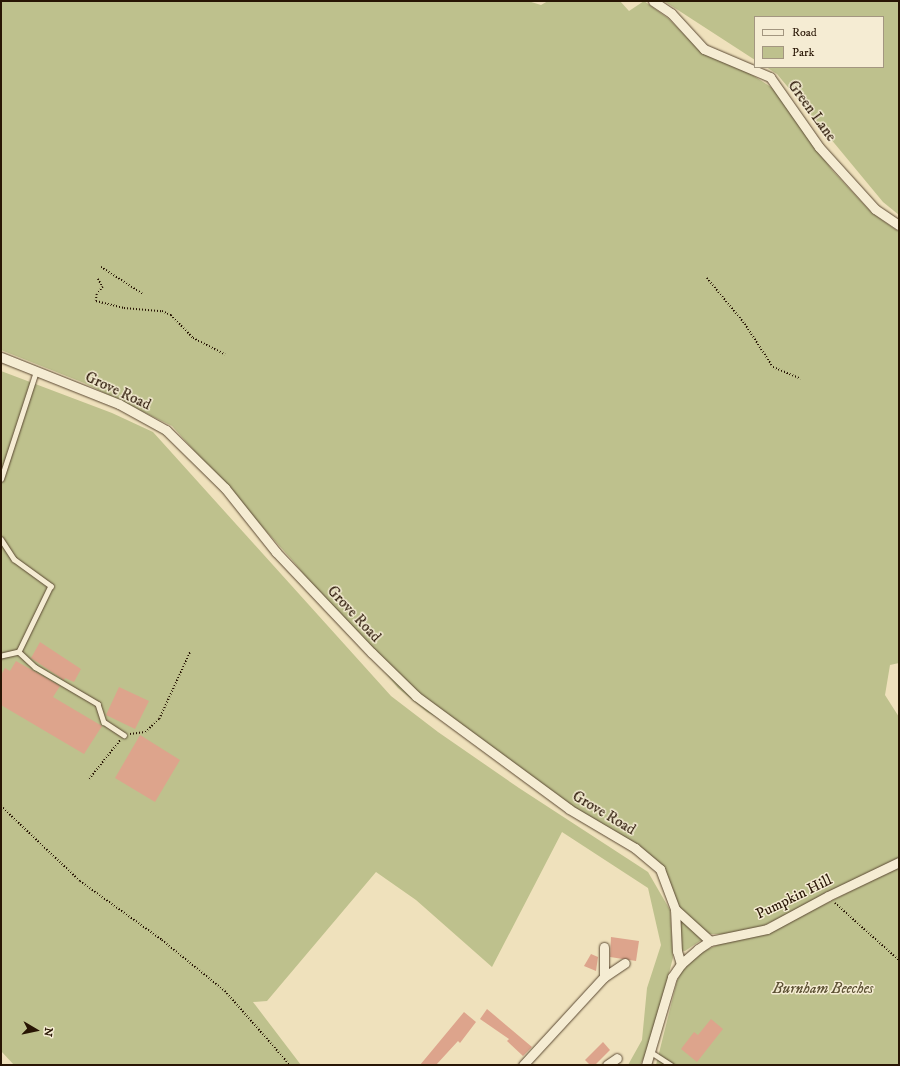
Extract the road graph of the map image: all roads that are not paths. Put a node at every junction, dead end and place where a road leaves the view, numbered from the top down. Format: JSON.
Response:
{"nodes":[{"id":1,"x":653,"y":1,"type":"edge"},
{"id":2,"x":899,"y":224,"type":"edge"},
{"id":3,"x":1,"y":357,"type":"edge"},
{"id":4,"x":36,"y":370,"type":"junction"},
{"id":5,"x":1,"y":479,"type":"edge"},
{"id":6,"x":1,"y":539,"type":"edge"},
{"id":7,"x":19,"y":652,"type":"junction"},
{"id":8,"x":1,"y":656,"type":"edge"},
{"id":9,"x":124,"y":735,"type":"road end"},
{"id":10,"x":899,"y":862,"type":"edge"},
{"id":11,"x":675,"y":909,"type":"junction"},
{"id":12,"x":710,"y":941,"type":"junction"},
{"id":13,"x":604,"y":947,"type":"dead end"},
{"id":14,"x":625,"y":963,"type":"dead end"},
{"id":15,"x":681,"y":964,"type":"junction"},
{"id":16,"x":604,"y":977,"type":"junction"},
{"id":17,"x":652,"y":1052,"type":"junction"},
{"id":18,"x":617,"y":1058,"type":"dead end"},
{"id":19,"x":523,"y":1065,"type":"edge"},
{"id":20,"x":607,"y":1065,"type":"edge"},
{"id":21,"x":646,"y":1065,"type":"edge"},
{"id":22,"x":670,"y":1065,"type":"edge"}],
"edges":[{"from":1,"to":2,"type":"street","name":"Green Lane"},
{"from":3,"to":4,"type":"street","name":"Grove Road"},
{"from":4,"to":5,"type":"lane"},
{"from":4,"to":11,"type":"street","name":"Grove Road"},
{"from":6,"to":7,"type":"lane"},
{"from":7,"to":8,"type":"lane"},
{"from":7,"to":9,"type":"lane"},
{"from":10,"to":12,"type":"street","name":"Pumpkin Hill"},
{"from":11,"to":12,"type":"street","name":"Grove Road"},
{"from":11,"to":15,"type":"street","name":"Grove Road"},
{"from":12,"to":15,"type":"street","name":"Pumpkin Hill"},
{"from":13,"to":16,"type":"street"},
{"from":14,"to":16,"type":"street"},
{"from":15,"to":17,"type":"street"},
{"from":16,"to":19,"type":"street"},
{"from":17,"to":21,"type":"street"},
{"from":17,"to":22,"type":"lane"},
{"from":18,"to":20,"type":"street"}]}
